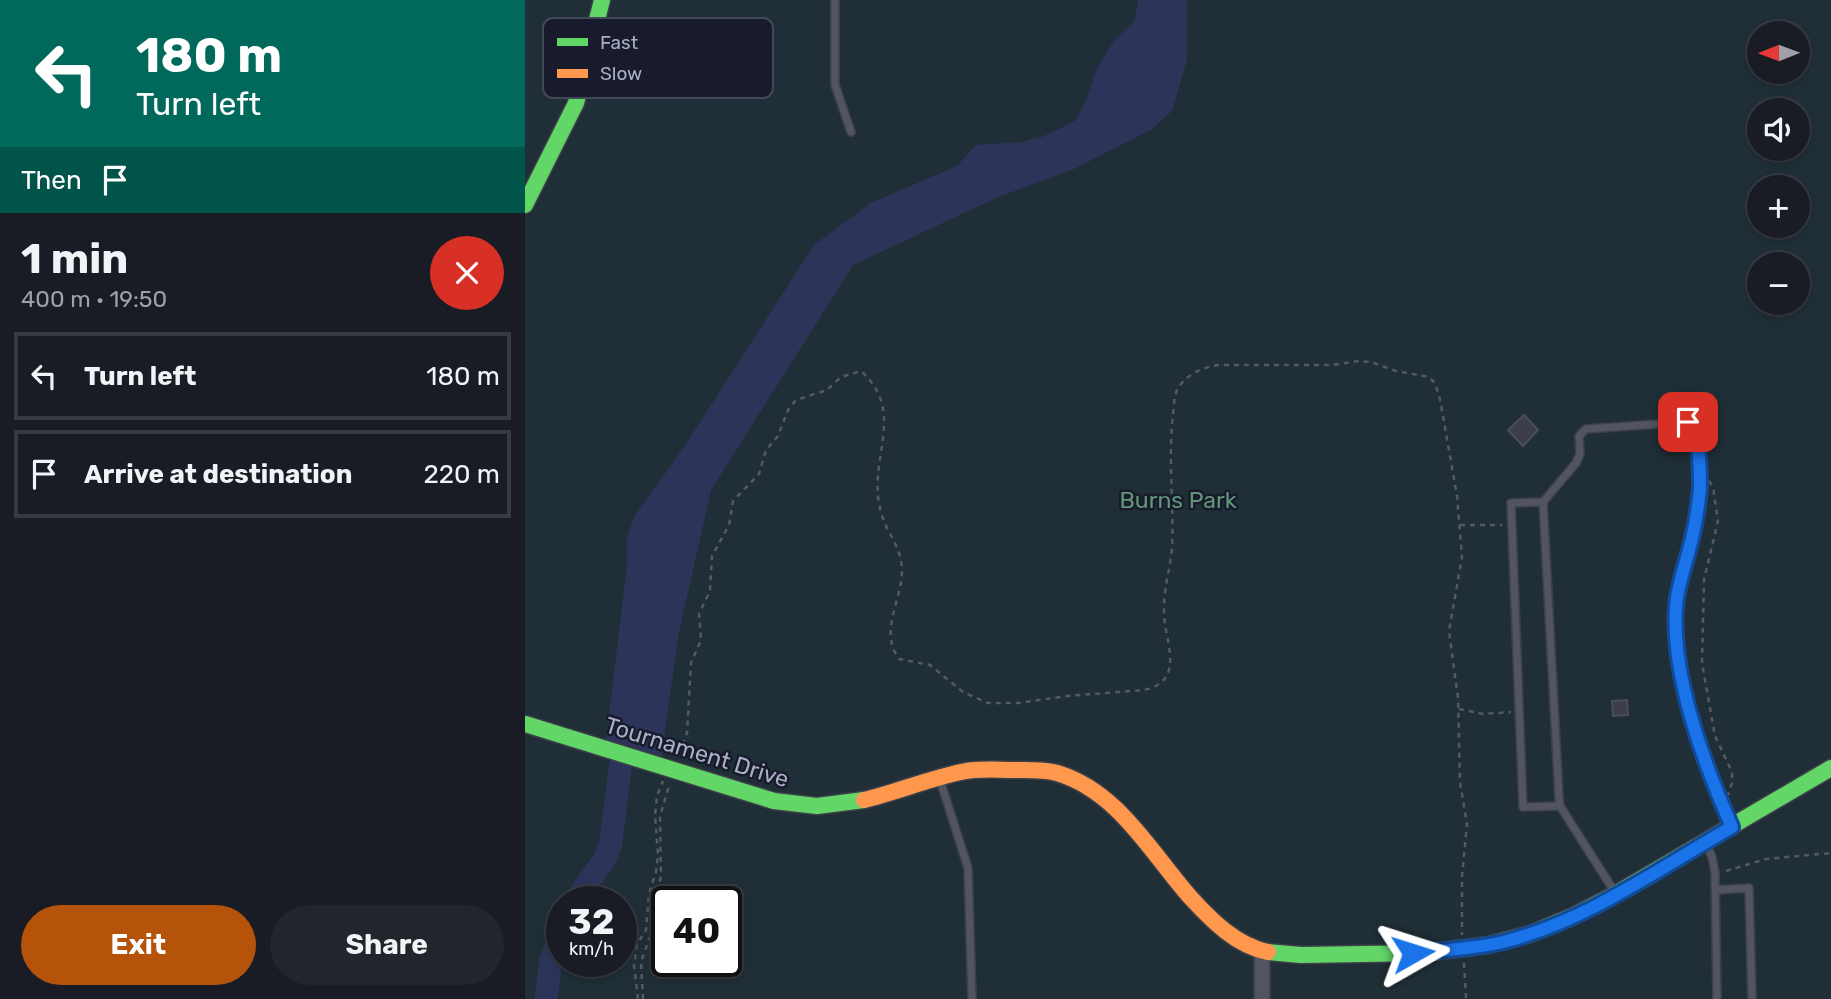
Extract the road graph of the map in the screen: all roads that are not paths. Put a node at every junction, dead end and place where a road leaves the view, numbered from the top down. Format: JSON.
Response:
{"nodes":[{"id":1,"x":602,"y":0,"type":"edge"},
{"id":2,"x":835,"y":0,"type":"edge"},
{"id":3,"x":597,"y":18,"type":"edge"},
{"id":4,"x":577,"y":98,"type":"edge"},
{"id":5,"x":851,"y":132,"type":"dead end"},
{"id":6,"x":525,"y":205,"type":"edge"},
{"id":7,"x":1543,"y":502,"type":"junction"},
{"id":8,"x":525,"y":724,"type":"edge"},
{"id":9,"x":1831,"y":768,"type":"edge"},
{"id":10,"x":939,"y":777,"type":"junction"},
{"id":11,"x":1560,"y":806,"type":"junction"},
{"id":12,"x":1732,"y":827,"type":"junction"},
{"id":13,"x":1705,"y":843,"type":"junction"},
{"id":14,"x":1716,"y":890,"type":"junction"},
{"id":15,"x":1617,"y":894,"type":"junction"},
{"id":16,"x":1262,"y":951,"type":"junction"},
{"id":17,"x":972,"y":999,"type":"edge"},
{"id":18,"x":1262,"y":999,"type":"edge"},
{"id":19,"x":1717,"y":999,"type":"edge"},
{"id":20,"x":1752,"y":999,"type":"edge"}],
"edges":[{"from":1,"to":3,"type":"street"},
{"from":2,"to":5,"type":"lane"},
{"from":4,"to":6,"type":"street"},
{"from":7,"to":11,"type":"lane"},
{"from":7,"to":11,"type":"lane"},
{"from":7,"to":12,"type":"lane"},
{"from":8,"to":10,"type":"street","name":"Tournament Drive"},
{"from":9,"to":12,"type":"street","name":"Tournament Drive"},
{"from":10,"to":16,"type":"street","name":"Tournament Drive"},
{"from":10,"to":17,"type":"lane"},
{"from":11,"to":15,"type":"lane"},
{"from":12,"to":13,"type":"street","name":"Tournament Drive"},
{"from":13,"to":14,"type":"lane"},
{"from":13,"to":15,"type":"street","name":"Tournament Drive"},
{"from":14,"to":19,"type":"lane"},
{"from":14,"to":20,"type":"lane"},
{"from":15,"to":16,"type":"street","name":"Tournament Drive"},
{"from":16,"to":18,"type":"street"}]}
